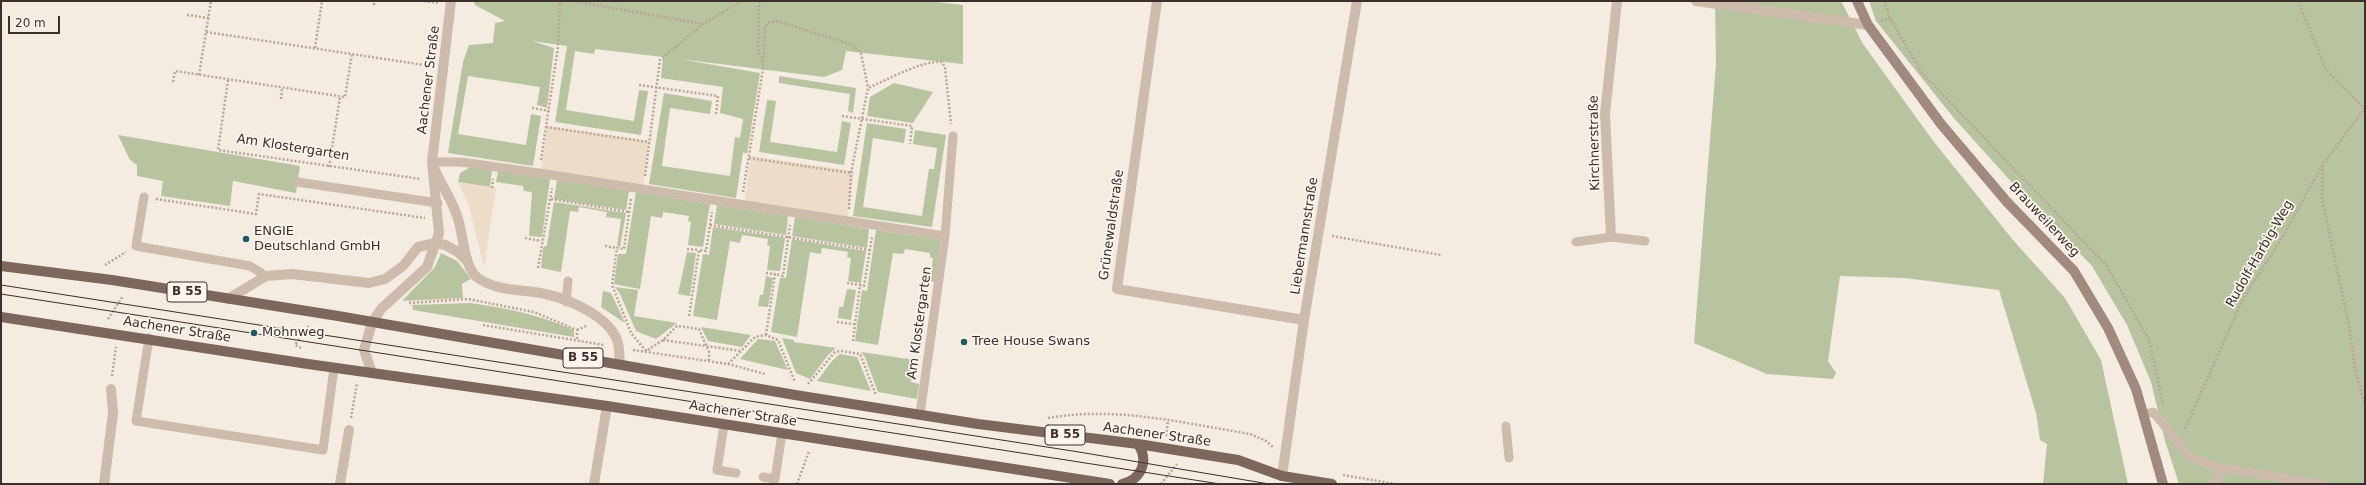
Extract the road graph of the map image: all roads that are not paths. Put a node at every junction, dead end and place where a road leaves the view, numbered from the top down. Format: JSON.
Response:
{"nodes":[{"id":1,"x":451,"y":1,"type":"edge"},
{"id":2,"x":1157,"y":1,"type":"edge"},
{"id":3,"x":1357,"y":1,"type":"edge"},
{"id":4,"x":1617,"y":1,"type":"edge"},
{"id":5,"x":1696,"y":1,"type":"edge"},
{"id":6,"x":1857,"y":1,"type":"edge"},
{"id":7,"x":1868,"y":25,"type":"junction"},
{"id":8,"x":953,"y":136,"type":"road end"},
{"id":9,"x":432,"y":162,"type":"junction"},
{"id":10,"x":298,"y":182,"type":"dead end"},
{"id":11,"x":144,"y":197,"type":"road end"},
{"id":12,"x":438,"y":203,"type":"junction"},
{"id":13,"x":946,"y":236,"type":"junction"},
{"id":14,"x":1610,"y":237,"type":"junction"},
{"id":15,"x":1644,"y":241,"type":"dead end"},
{"id":16,"x":1576,"y":242,"type":"dead end"},
{"id":17,"x":436,"y":243,"type":"junction"},
{"id":18,"x":468,"y":261,"type":"junction"},
{"id":19,"x":1,"y":266,"type":"edge"},
{"id":20,"x":266,"y":276,"type":"junction"},
{"id":21,"x":568,"y":281,"type":"dead end"},
{"id":22,"x":228,"y":299,"type":"junction"},
{"id":23,"x":566,"y":302,"type":"junction"},
{"id":24,"x":1,"y":317,"type":"edge"},
{"id":25,"x":1304,"y":320,"type":"junction"},
{"id":26,"x":372,"y":324,"type":"junction"},
{"id":27,"x":149,"y":338,"type":"junction"},
{"id":28,"x":620,"y":364,"type":"junction"},
{"id":29,"x":334,"y":368,"type":"junction"},
{"id":30,"x":372,"y":373,"type":"junction"},
{"id":31,"x":111,"y":389,"type":"road end"},
{"id":32,"x":607,"y":406,"type":"junction"},
{"id":33,"x":920,"y":414,"type":"junction"},
{"id":34,"x":2145,"y":414,"type":"junction"},
{"id":35,"x":724,"y":424,"type":"junction"},
{"id":36,"x":1506,"y":426,"type":"dead end"},
{"id":37,"x":349,"y":430,"type":"road end"},
{"id":38,"x":782,"y":434,"type":"junction"},
{"id":39,"x":1138,"y":444,"type":"junction"},
{"id":40,"x":1508,"y":458,"type":"dead end"},
{"id":41,"x":2220,"y":468,"type":"junction"},
{"id":42,"x":736,"y":473,"type":"dead end"},
{"id":43,"x":1282,"y":476,"type":"junction"},
{"id":44,"x":763,"y":477,"type":"dead end"},
{"id":45,"x":104,"y":484,"type":"edge"},
{"id":46,"x":340,"y":484,"type":"edge"},
{"id":47,"x":594,"y":484,"type":"edge"},
{"id":48,"x":1110,"y":484,"type":"edge"},
{"id":49,"x":1122,"y":484,"type":"edge"},
{"id":50,"x":1332,"y":484,"type":"edge"},
{"id":51,"x":2163,"y":484,"type":"edge"},
{"id":52,"x":2212,"y":484,"type":"edge"},
{"id":53,"x":2323,"y":484,"type":"edge"}],
"edges":[{"from":1,"to":9,"type":"street","name":"Aachener Straße"},
{"from":2,"to":25,"type":"street","name":"Grünewaldstraße"},
{"from":3,"to":25,"type":"street","name":"Liebermannstraße"},
{"from":4,"to":14,"type":"street","name":"Kirchnerstraße"},
{"from":5,"to":7,"type":"street"},
{"from":6,"to":7,"type":"street","name":"Brauweilerweg"},
{"from":7,"to":34,"type":"street","name":"Brauweilerweg"},
{"from":8,"to":13,"type":"lane","name":"Am Klostergarten"},
{"from":9,"to":12,"type":"street","name":"Aachener Straße"},
{"from":9,"to":13,"type":"lane"},
{"from":9,"to":18,"type":"street"},
{"from":10,"to":12,"type":"lane"},
{"from":11,"to":20,"type":"lane"},
{"from":12,"to":17,"type":"street","name":"Aachener Straße"},
{"from":13,"to":33,"type":"lane","name":"Am Klostergarten"},
{"from":14,"to":15,"type":"lane"},
{"from":14,"to":16,"type":"lane"},
{"from":17,"to":18,"type":"street"},
{"from":17,"to":20,"type":"street"},
{"from":17,"to":26,"type":"street","name":"Aachener Straße"},
{"from":18,"to":23,"type":"street"},
{"from":19,"to":22,"type":"main road","name":"Aachener Straße","number":"B 55"},
{"from":20,"to":22,"type":"street"},
{"from":21,"to":23,"type":"lane"},
{"from":22,"to":26,"type":"main road","name":"Aachener Straße","number":"B 55"},
{"from":23,"to":28,"type":"street"},
{"from":24,"to":27,"type":"main road","name":"Aachener Straße"},
{"from":25,"to":43,"type":"street","name":"Liebermannstraße"},
{"from":26,"to":28,"type":"main road","name":"Aachener Straße","number":"B 55"},
{"from":26,"to":30,"type":"street","name":"Aachener Straße"},
{"from":27,"to":29,"type":"main road","name":"Aachener Straße"},
{"from":27,"to":29,"type":"lane"},
{"from":28,"to":33,"type":"main road","name":"Aachener Straße","number":"B 55"},
{"from":29,"to":30,"type":"main road","name":"Aachener Straße"},
{"from":30,"to":32,"type":"main road","name":"Aachener Straße"},
{"from":31,"to":45,"type":"street"},
{"from":32,"to":35,"type":"main road","name":"Aachener Straße"},
{"from":32,"to":47,"type":"street"},
{"from":33,"to":39,"type":"main road","name":"Aachener Straße","number":"B 55"},
{"from":34,"to":41,"type":"lane"},
{"from":34,"to":51,"type":"street","name":"Brauweilerweg"},
{"from":35,"to":38,"type":"main road","name":"Aachener Straße"},
{"from":35,"to":42,"type":"lane"},
{"from":36,"to":40,"type":"lane"},
{"from":37,"to":46,"type":"street"},
{"from":38,"to":44,"type":"lane"},
{"from":38,"to":48,"type":"main road","name":"Aachener Straße"},
{"from":39,"to":43,"type":"main road","name":"Aachener Straße","number":"B 55"},
{"from":39,"to":49,"type":"main road"},
{"from":41,"to":52,"type":"lane"},
{"from":41,"to":53,"type":"lane"},
{"from":43,"to":50,"type":"main road","name":"Aachener Straße","number":"B 55"}]}
